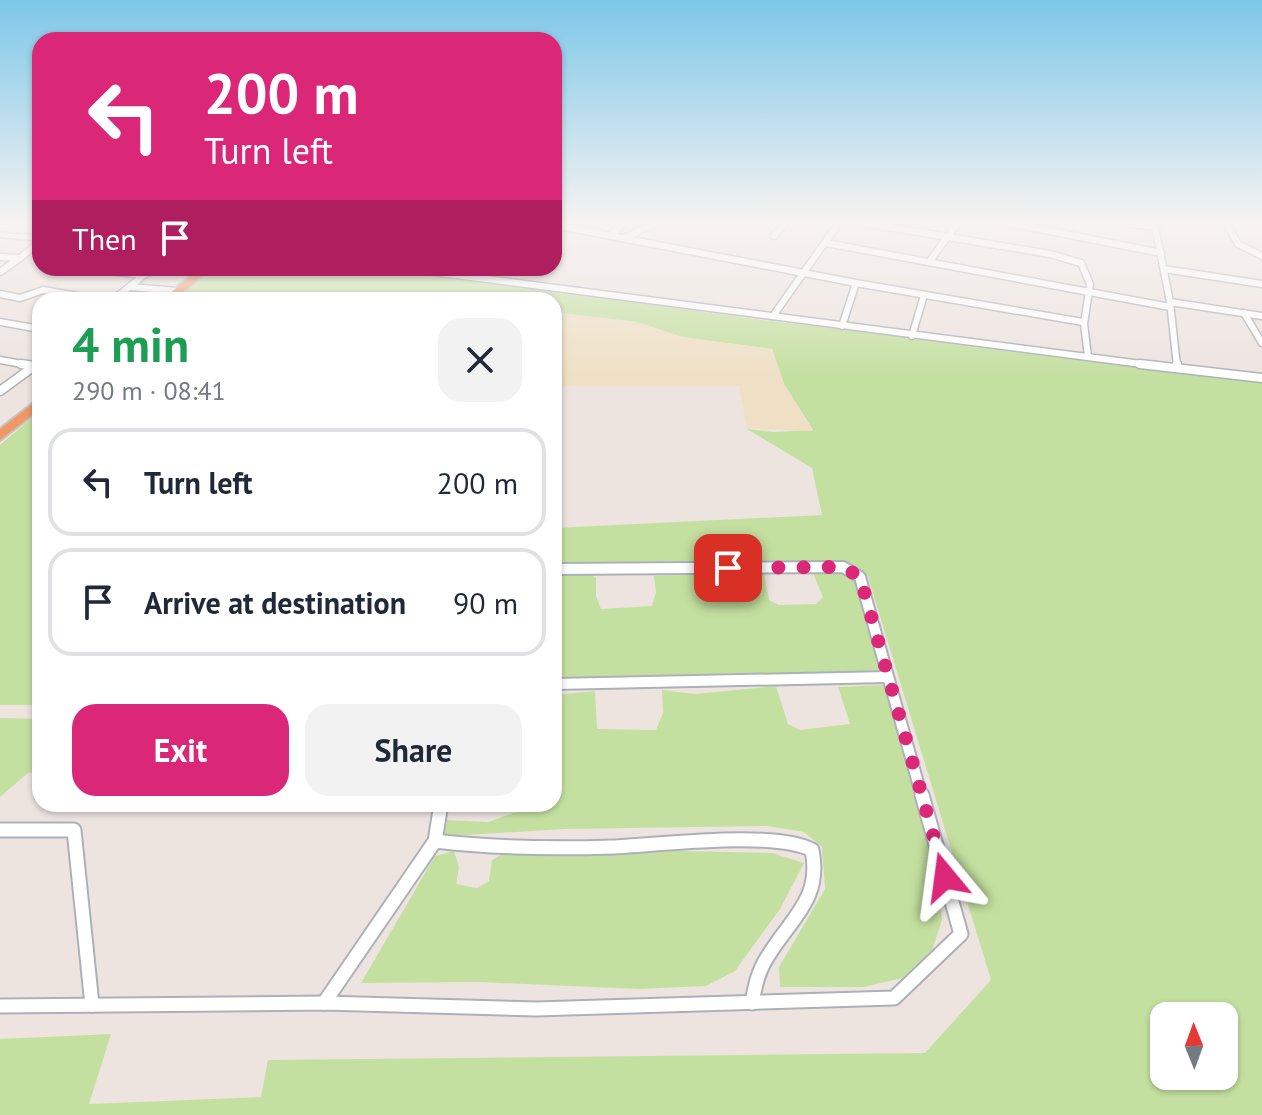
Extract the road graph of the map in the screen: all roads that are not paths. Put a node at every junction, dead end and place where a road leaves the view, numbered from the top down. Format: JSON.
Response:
{"nodes":[{"id":1,"x":804,"y":273,"type":"joint"},
{"id":2,"x":994,"y":273,"type":"edge"},
{"id":3,"x":1087,"y":273,"type":"edge"},
{"id":4,"x":1165,"y":273,"type":"edge"},
{"id":5,"x":1190,"y":273,"type":"edge"},
{"id":6,"x":143,"y":276,"type":"edge"},
{"id":7,"x":196,"y":276,"type":"edge"},
{"id":8,"x":461,"y":276,"type":"edge"},
{"id":9,"x":856,"y":283,"type":"junction"},
{"id":10,"x":1262,"y":284,"type":"edge"},
{"id":11,"x":130,"y":287,"type":"junction"},
{"id":12,"x":178,"y":291,"type":"joint"},
{"id":13,"x":1090,"y":291,"type":"junction"},
{"id":14,"x":123,"y":292,"type":"edge"},
{"id":15,"x":0,"y":294,"type":"edge"},
{"id":16,"x":32,"y":294,"type":"edge"},
{"id":17,"x":924,"y":295,"type":"junction"},
{"id":18,"x":1170,"y":304,"type":"junction"},
{"id":19,"x":1244,"y":313,"type":"junction"},
{"id":20,"x":773,"y":316,"type":"junction"},
{"id":21,"x":1262,"y":316,"type":"edge"},
{"id":22,"x":0,"y":322,"type":"edge"},
{"id":23,"x":1083,"y":322,"type":"junction"},
{"id":24,"x":842,"y":326,"type":"junction"},
{"id":25,"x":32,"y":328,"type":"edge"},
{"id":26,"x":912,"y":336,"type":"junction"},
{"id":27,"x":1262,"y":343,"type":"edge"},
{"id":28,"x":1088,"y":356,"type":"junction"},
{"id":29,"x":0,"y":360,"type":"edge"},
{"id":30,"x":32,"y":362,"type":"edge"},
{"id":31,"x":32,"y":367,"type":"edge"},
{"id":32,"x":1177,"y":367,"type":"junction"},
{"id":33,"x":1262,"y":378,"type":"edge"},
{"id":34,"x":0,"y":391,"type":"edge"},
{"id":35,"x":32,"y":409,"type":"edge"},
{"id":36,"x":0,"y":436,"type":"edge"},
{"id":37,"x":562,"y":569,"type":"edge"},
{"id":38,"x":888,"y":677,"type":"junction"},
{"id":39,"x":562,"y":684,"type":"edge"},
{"id":40,"x":440,"y":812,"type":"edge"},
{"id":41,"x":0,"y":830,"type":"edge"},
{"id":42,"x":435,"y":841,"type":"junction"},
{"id":43,"x":324,"y":1003,"type":"junction"},
{"id":44,"x":752,"y":1003,"type":"junction"},
{"id":45,"x":92,"y":1005,"type":"junction"},
{"id":46,"x":0,"y":1006,"type":"edge"}],
"edges":[{"from":1,"to":9,"type":"street"},
{"from":1,"to":20,"type":"street"},
{"from":2,"to":13,"type":"street"},
{"from":3,"to":13,"type":"street"},
{"from":4,"to":18,"type":"street"},
{"from":5,"to":10,"type":"street"},
{"from":6,"to":11,"type":"street"},
{"from":7,"to":12,"type":"highway"},
{"from":8,"to":20,"type":"street"},
{"from":9,"to":17,"type":"street"},
{"from":9,"to":24,"type":"street"},
{"from":11,"to":12,"type":"street"},
{"from":11,"to":14,"type":"street"},
{"from":13,"to":18,"type":"street"},
{"from":13,"to":23,"type":"street"},
{"from":15,"to":16,"type":"street"},
{"from":17,"to":23,"type":"street"},
{"from":17,"to":26,"type":"street"},
{"from":18,"to":19,"type":"street"},
{"from":18,"to":32,"type":"street"},
{"from":19,"to":21,"type":"street"},
{"from":19,"to":27,"type":"street"},
{"from":20,"to":24,"type":"street"},
{"from":22,"to":25,"type":"street"},
{"from":23,"to":28,"type":"street"},
{"from":24,"to":26,"type":"street"},
{"from":26,"to":28,"type":"street"},
{"from":28,"to":32,"type":"street"},
{"from":29,"to":30,"type":"street"},
{"from":31,"to":34,"type":"street"},
{"from":32,"to":33,"type":"street"},
{"from":35,"to":36,"type":"highway"},
{"from":37,"to":38,"type":"street"},
{"from":38,"to":39,"type":"street"},
{"from":38,"to":44,"type":"street"},
{"from":40,"to":42,"type":"street"},
{"from":41,"to":45,"type":"street"},
{"from":42,"to":43,"type":"street"},
{"from":42,"to":44,"type":"street"},
{"from":43,"to":44,"type":"street"},
{"from":43,"to":45,"type":"street"},
{"from":45,"to":46,"type":"street"}]}
